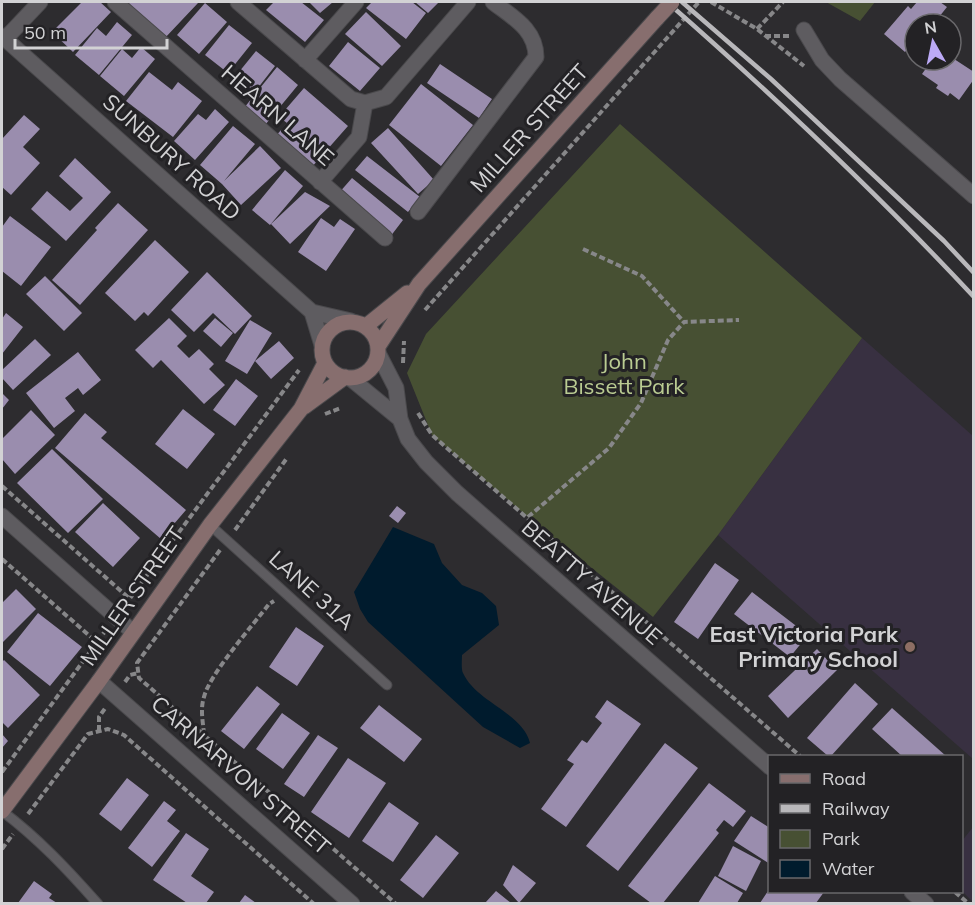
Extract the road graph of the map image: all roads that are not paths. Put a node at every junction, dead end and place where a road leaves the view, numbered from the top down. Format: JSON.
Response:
{"nodes":[{"id":1,"x":40,"y":2,"type":"edge"},
{"id":2,"x":115,"y":2,"type":"edge"},
{"id":3,"x":239,"y":2,"type":"edge"},
{"id":4,"x":356,"y":2,"type":"edge"},
{"id":5,"x":468,"y":2,"type":"edge"},
{"id":6,"x":493,"y":2,"type":"edge"},
{"id":7,"x":672,"y":2,"type":"edge"},
{"id":8,"x":804,"y":30,"type":"road end"},
{"id":9,"x":3,"y":37,"type":"edge"},
{"id":10,"x":305,"y":60,"type":"junction"},
{"id":11,"x":365,"y":103,"type":"junction"},
{"id":12,"x":320,"y":182,"type":"junction"},
{"id":13,"x":974,"y":196,"type":"edge"},
{"id":14,"x":418,"y":212,"type":"dead end"},
{"id":15,"x":385,"y":238,"type":"dead end"},
{"id":16,"x":419,"y":284,"type":"junction"},
{"id":17,"x":312,"y":312,"type":"junction"},
{"id":18,"x":351,"y":321,"type":"junction"},
{"id":19,"x":366,"y":326,"type":"junction"},
{"id":20,"x":322,"y":345,"type":"junction"},
{"id":21,"x":379,"y":350,"type":"junction"},
{"id":22,"x":325,"y":363,"type":"junction"},
{"id":23,"x":347,"y":378,"type":"junction"},
{"id":24,"x":302,"y":409,"type":"junction"},
{"id":25,"x":400,"y":420,"type":"junction"},
{"id":26,"x":2,"y":516,"type":"edge"},
{"id":27,"x":210,"y":525,"type":"junction"},
{"id":28,"x":133,"y":632,"type":"junction"},
{"id":29,"x":99,"y":681,"type":"junction"},
{"id":30,"x":387,"y":685,"type":"dead end"},
{"id":31,"x":768,"y":765,"type":"edge"},
{"id":32,"x":2,"y":811,"type":"edge"},
{"id":33,"x":914,"y":893,"type":"edge"},
{"id":34,"x":99,"y":903,"type":"edge"},
{"id":35,"x":352,"y":903,"type":"edge"},
{"id":36,"x":926,"y":903,"type":"edge"}],
"edges":[{"from":1,"to":9,"type":"street"},
{"from":2,"to":12,"type":"street","name":"HEARN LANE"},
{"from":3,"to":10,"type":"street"},
{"from":4,"to":10,"type":"street"},
{"from":5,"to":11,"type":"street"},
{"from":6,"to":14,"type":"street","name":"MILLER STREET"},
{"from":7,"to":16,"type":"main road","name":"MILLER STREET","bridge":true},
{"from":8,"to":13,"type":"street"},
{"from":9,"to":17,"type":"street","name":"SUNBURY ROAD"},
{"from":10,"to":11,"type":"street"},
{"from":11,"to":12,"type":"street"},
{"from":12,"to":15,"type":"street","name":"HEARN LANE"},
{"from":16,"to":19,"type":"main road","name":"MILLER STREET"},
{"from":16,"to":21,"type":"main road","name":"MILLER STREET"},
{"from":17,"to":18,"type":"street","name":"SUNBURY ROAD"},
{"from":17,"to":20,"type":"street"},
{"from":18,"to":19,"type":"main road"},
{"from":18,"to":20,"type":"main road"},
{"from":19,"to":21,"type":"main road"},
{"from":20,"to":22,"type":"main road"},
{"from":21,"to":23,"type":"main road"},
{"from":21,"to":25,"type":"street","name":"BEATTY AVENUE"},
{"from":22,"to":23,"type":"main road"},
{"from":22,"to":24,"type":"main road","name":"MILLER STREET"},
{"from":23,"to":24,"type":"main road","name":"MILLER STREET"},
{"from":23,"to":25,"type":"street","name":"BEATTY AVENUE"},
{"from":24,"to":27,"type":"main road","name":"MILLER STREET"},
{"from":25,"to":31,"type":"street","name":"BEATTY AVENUE"},
{"from":26,"to":28,"type":"street"},
{"from":27,"to":28,"type":"main road","name":"MILLER STREET"},
{"from":27,"to":30,"type":"lane","name":"LANE 31A"},
{"from":28,"to":29,"type":"main road","name":"MILLER STREET"},
{"from":29,"to":32,"type":"main road","name":"MILLER STREET"},
{"from":29,"to":35,"type":"street","name":"CARNARVON STREET"},
{"from":32,"to":34,"type":"lane"},
{"from":33,"to":36,"type":"street"}]}
